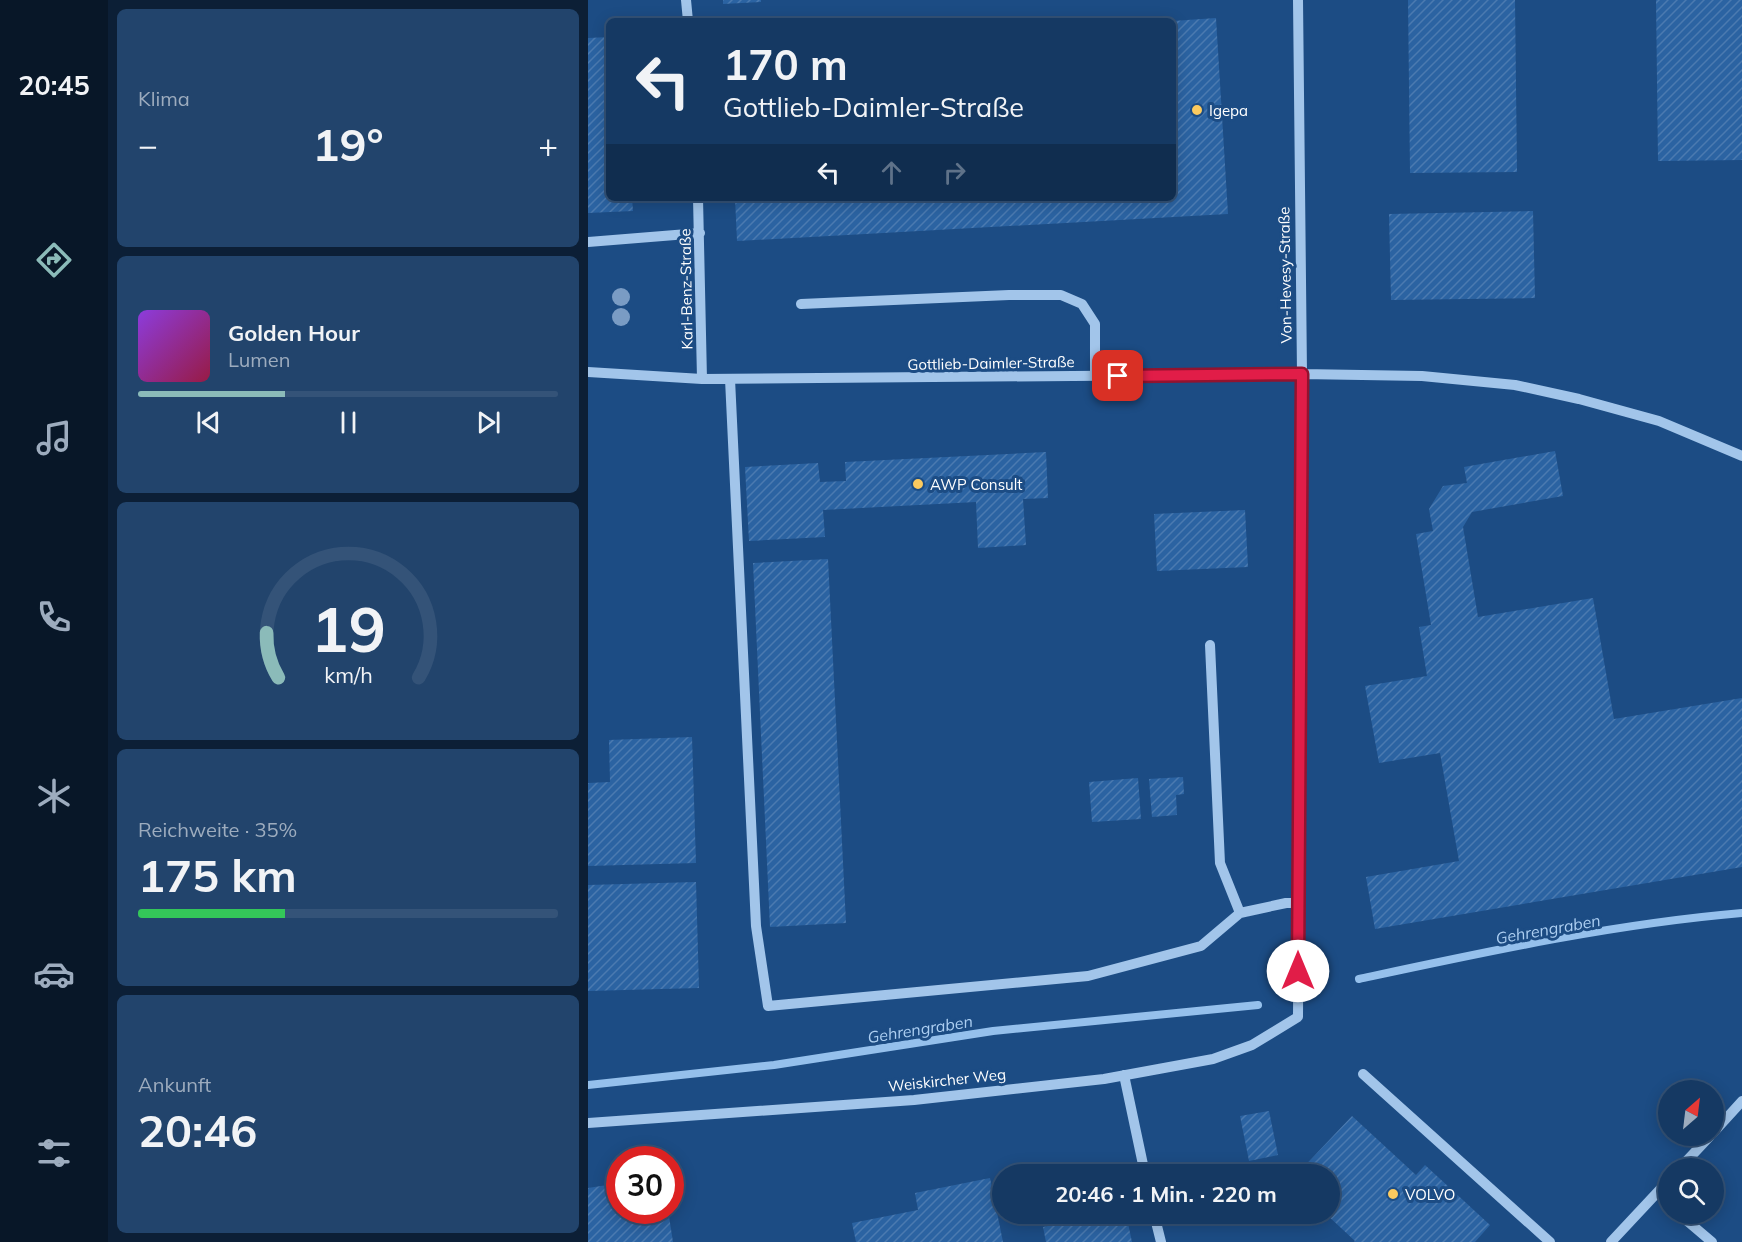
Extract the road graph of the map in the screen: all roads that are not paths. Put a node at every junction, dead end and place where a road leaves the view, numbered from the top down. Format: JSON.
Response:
{"nodes":[{"id":1,"x":686,"y":0,"type":"edge"},
{"id":2,"x":1298,"y":0,"type":"edge"},
{"id":3,"x":688,"y":18,"type":"edge"},
{"id":4,"x":698,"y":201,"type":"edge"},
{"id":5,"x":700,"y":233,"type":"junction"},
{"id":6,"x":588,"y":242,"type":"edge"},
{"id":7,"x":801,"y":304,"type":"dead end"},
{"id":8,"x":588,"y":372,"type":"edge"},
{"id":9,"x":1302,"y":374,"type":"junction"},
{"id":10,"x":1095,"y":376,"type":"junction"},
{"id":11,"x":702,"y":379,"type":"junction"},
{"id":12,"x":730,"y":379,"type":"junction"},
{"id":13,"x":1742,"y":456,"type":"edge"},
{"id":14,"x":1210,"y":645,"type":"dead end"},
{"id":15,"x":1298,"y":903,"type":"junction"},
{"id":16,"x":1239,"y":913,"type":"junction"},
{"id":17,"x":1298,"y":1017,"type":"joint"},
{"id":18,"x":1364,"y":1074,"type":"dead end"},
{"id":19,"x":1124,"y":1075,"type":"junction"},
{"id":20,"x":1742,"y":1101,"type":"edge"},
{"id":21,"x":1724,"y":1121,"type":"edge"},
{"id":22,"x":588,"y":1123,"type":"edge"},
{"id":23,"x":1701,"y":1146,"type":"edge"},
{"id":24,"x":1689,"y":1158,"type":"edge"},
{"id":25,"x":1143,"y":1164,"type":"edge"},
{"id":26,"x":1658,"y":1192,"type":"edge"},
{"id":27,"x":1156,"y":1224,"type":"edge"},
{"id":28,"x":1691,"y":1224,"type":"edge"},
{"id":29,"x":1161,"y":1242,"type":"edge"},
{"id":30,"x":1550,"y":1242,"type":"edge"},
{"id":31,"x":1611,"y":1242,"type":"edge"},
{"id":32,"x":1712,"y":1242,"type":"edge"}],
"edges":[{"from":1,"to":3,"type":"street"},
{"from":2,"to":9,"type":"street","name":"Von-Hevesy-Straße"},
{"from":4,"to":5,"type":"street","name":"Karl-Benz-Straße"},
{"from":5,"to":6,"type":"street"},
{"from":5,"to":11,"type":"street","name":"Karl-Benz-Straße"},
{"from":7,"to":10,"type":"street"},
{"from":8,"to":11,"type":"street","name":"Gottlieb-Daimler-Straße"},
{"from":9,"to":10,"type":"street","name":"Gottlieb-Daimler-Straße"},
{"from":9,"to":13,"type":"street","name":"Gottlieb-Daimler-Straße"},
{"from":9,"to":15,"type":"street","name":"Von-Hevesy-Straße"},
{"from":10,"to":12,"type":"street","name":"Gottlieb-Daimler-Straße"},
{"from":11,"to":12,"type":"street","name":"Gottlieb-Daimler-Straße"},
{"from":12,"to":16,"type":"street"},
{"from":14,"to":16,"type":"street"},
{"from":15,"to":16,"type":"street"},
{"from":15,"to":17,"type":"street","name":"Von-Hevesy-Straße"},
{"from":17,"to":19,"type":"street","name":"Weiskircher Weg"},
{"from":18,"to":30,"type":"street"},
{"from":19,"to":22,"type":"street","name":"Weiskircher Weg"},
{"from":19,"to":25,"type":"street"},
{"from":20,"to":21,"type":"street"},
{"from":23,"to":24,"type":"street"},
{"from":26,"to":31,"type":"street"},
{"from":27,"to":29,"type":"street"},
{"from":28,"to":32,"type":"street"}]}
